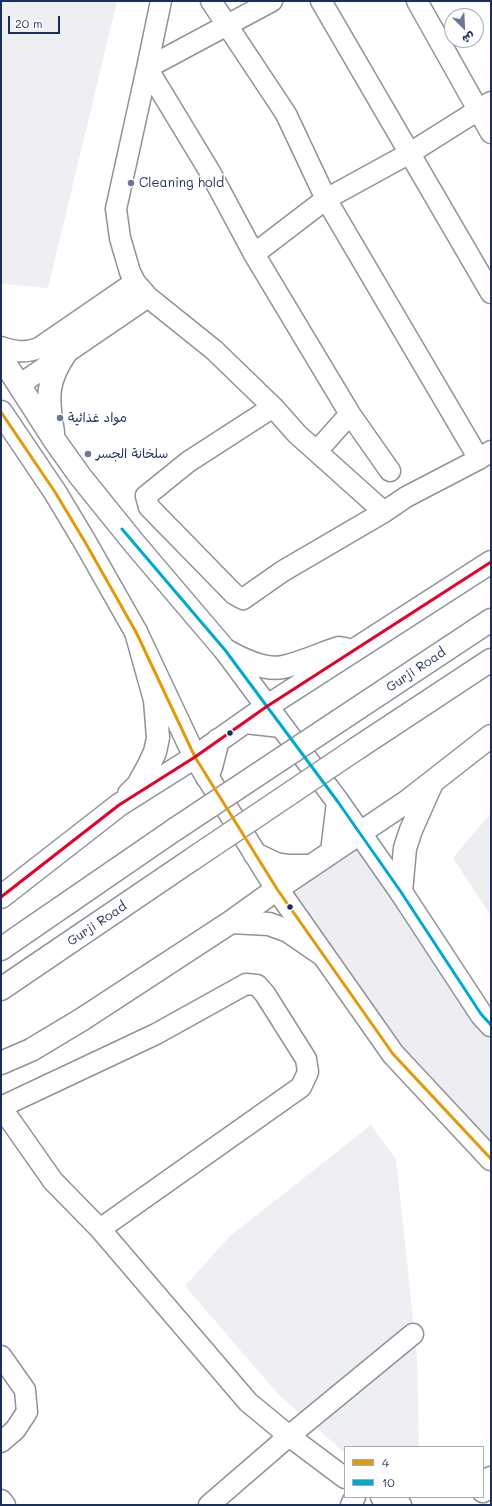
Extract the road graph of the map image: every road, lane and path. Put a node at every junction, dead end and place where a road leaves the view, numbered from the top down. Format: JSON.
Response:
{"nodes":[{"id":1,"x":161,"y":1,"type":"edge"},
{"id":2,"x":212,"y":1,"type":"edge"},
{"id":3,"x":272,"y":1,"type":"edge"},
{"id":4,"x":321,"y":1,"type":"edge"},
{"id":5,"x":417,"y":1,"type":"edge"},
{"id":6,"x":228,"y":26,"type":"junction"},
{"id":7,"x":147,"y":68,"type":"junction"},
{"id":8,"x":485,"y":106,"type":"edge"},
{"id":9,"x":491,"y":133,"type":"edge"},
{"id":10,"x":410,"y":154,"type":"junction"},
{"id":11,"x":326,"y":199,"type":"junction"},
{"id":12,"x":254,"y":254,"type":"junction"},
{"id":13,"x":142,"y":289,"type":"junction"},
{"id":14,"x":491,"y":292,"type":"edge"},
{"id":15,"x":1,"y":347,"type":"edge"},
{"id":16,"x":67,"y":351,"type":"junction"},
{"id":17,"x":1,"y":357,"type":"edge"},
{"id":18,"x":19,"y":384,"type":"junction"},
{"id":19,"x":273,"y":407,"type":"junction"},
{"id":20,"x":350,"y":414,"type":"junction"},
{"id":21,"x":3,"y":418,"type":"edge"},
{"id":22,"x":55,"y":441,"type":"junction"},
{"id":23,"x":317,"y":451,"type":"junction"},
{"id":24,"x":485,"y":455,"type":"edge"},
{"id":25,"x":390,"y":471,"type":"dead end"},
{"id":26,"x":384,"y":512,"type":"junction"},
{"id":27,"x":491,"y":562,"type":"edge"},
{"id":28,"x":491,"y":620,"type":"edge"},
{"id":29,"x":136,"y":632,"type":"junction"},
{"id":30,"x":225,"y":650,"type":"junction"},
{"id":31,"x":354,"y":650,"type":"junction"},
{"id":32,"x":491,"y":660,"type":"edge"},
{"id":33,"x":266,"y":707,"type":"junction"},
{"id":34,"x":245,"y":722,"type":"junction"},
{"id":35,"x":281,"y":726,"type":"junction"},
{"id":36,"x":491,"y":736,"type":"edge"},
{"id":37,"x":218,"y":740,"type":"junction"},
{"id":38,"x":195,"y":756,"type":"junction"},
{"id":39,"x":207,"y":777,"type":"junction"},
{"id":40,"x":432,"y":783,"type":"junction"},
{"id":41,"x":338,"y":802,"type":"junction"},
{"id":42,"x":119,"y":805,"type":"junction"},
{"id":43,"x":359,"y":834,"type":"junction"},
{"id":44,"x":332,"y":852,"type":"junction"},
{"id":45,"x":255,"y":854,"type":"junction"},
{"id":46,"x":310,"y":866,"type":"junction"},
{"id":47,"x":277,"y":889,"type":"junction"},
{"id":48,"x":400,"y":892,"type":"junction"},
{"id":49,"x":1,"y":897,"type":"edge"},
{"id":50,"x":231,"y":922,"type":"junction"},
{"id":51,"x":1,"y":949,"type":"edge"},
{"id":52,"x":323,"y":955,"type":"junction"},
{"id":53,"x":1,"y":989,"type":"edge"},
{"id":54,"x":491,"y":1025,"type":"edge"},
{"id":55,"x":1,"y":1063,"type":"edge"},
{"id":56,"x":1,"y":1107,"type":"edge"},
{"id":57,"x":491,"y":1159,"type":"edge"},
{"id":58,"x":100,"y":1229,"type":"junction"},
{"id":59,"x":412,"y":1334,"type":"dead end"},
{"id":60,"x":1,"y":1356,"type":"edge"},
{"id":61,"x":289,"y":1436,"type":"junction"},
{"id":62,"x":1,"y":1442,"type":"edge"},
{"id":63,"x":344,"y":1477,"type":"edge"},
{"id":64,"x":491,"y":1478,"type":"edge"},
{"id":65,"x":484,"y":1489,"type":"edge"},
{"id":66,"x":384,"y":1498,"type":"edge"},
{"id":67,"x":1,"y":1500,"type":"edge"},
{"id":68,"x":5,"y":1505,"type":"edge"},
{"id":69,"x":209,"y":1505,"type":"edge"},
{"id":70,"x":401,"y":1505,"type":"edge"}],
"edges":[{"from":1,"to":7,"type":"street"},
{"from":2,"to":6,"type":"street"},
{"from":3,"to":6,"type":"street"},
{"from":4,"to":10,"type":"street"},
{"from":5,"to":8,"type":"street"},
{"from":6,"to":7,"type":"street"},
{"from":6,"to":11,"type":"street"},
{"from":7,"to":12,"type":"street"},
{"from":7,"to":13,"type":"street"},
{"from":8,"to":9,"type":"street"},
{"from":8,"to":10,"type":"street"},
{"from":10,"to":11,"type":"street"},
{"from":10,"to":14,"type":"street"},
{"from":11,"to":12,"type":"street"},
{"from":11,"to":24,"type":"street"},
{"from":12,"to":20,"type":"street"},
{"from":13,"to":15,"type":"street"},
{"from":13,"to":16,"type":"street"},
{"from":13,"to":19,"type":"street"},
{"from":16,"to":18,"type":"street"},
{"from":16,"to":22,"type":"main road"},
{"from":17,"to":18,"type":"main road"},
{"from":18,"to":22,"type":"main road"},
{"from":19,"to":23,"type":"street"},
{"from":19,"to":26,"type":"street"},
{"from":20,"to":23,"type":"street"},
{"from":20,"to":25,"type":"street"},
{"from":21,"to":29,"type":"main road"},
{"from":22,"to":30,"type":"main road"},
{"from":23,"to":26,"type":"street"},
{"from":24,"to":26,"type":"street"},
{"from":27,"to":31,"type":"main road"},
{"from":28,"to":51,"type":"main road","name":"Gurji Road","bridge":true},
{"from":29,"to":38,"type":"main road"},
{"from":29,"to":42,"type":"main road"},
{"from":30,"to":31,"type":"main road"},
{"from":30,"to":33,"type":"main road"},
{"from":31,"to":33,"type":"main road"},
{"from":32,"to":53,"type":"main road","name":"Gurji Road","bridge":true},
{"from":33,"to":34,"type":"main road"},
{"from":33,"to":35,"type":"main road"},
{"from":34,"to":35,"type":"main road"},
{"from":34,"to":37,"type":"main road"},
{"from":35,"to":41,"type":"main road"},
{"from":36,"to":40,"type":"main road"},
{"from":37,"to":38,"type":"main road"},
{"from":37,"to":39,"type":"main road"},
{"from":38,"to":39,"type":"main road"},
{"from":38,"to":42,"type":"main road"},
{"from":39,"to":45,"type":"main road"},
{"from":40,"to":43,"type":"main road"},
{"from":40,"to":48,"type":"main road"},
{"from":41,"to":43,"type":"main road"},
{"from":41,"to":44,"type":"main road"},
{"from":42,"to":49,"type":"main road"},
{"from":43,"to":44,"type":"main road"},
{"from":43,"to":48,"type":"main road"},
{"from":44,"to":46,"type":"main road"},
{"from":45,"to":46,"type":"main road"},
{"from":45,"to":47,"type":"main road"},
{"from":46,"to":47,"type":"main road"},
{"from":47,"to":50,"type":"main road"},
{"from":47,"to":52,"type":"main road"},
{"from":48,"to":54,"type":"main road"},
{"from":50,"to":52,"type":"main road"},
{"from":50,"to":55,"type":"main road"},
{"from":52,"to":57,"type":"main road"},
{"from":56,"to":58,"type":"street"},
{"from":56,"to":58,"type":"street"},
{"from":58,"to":61,"type":"street"},
{"from":59,"to":61,"type":"street"},
{"from":60,"to":62,"type":"street"},
{"from":61,"to":63,"type":"street"},
{"from":61,"to":69,"type":"street"},
{"from":64,"to":65,"type":"main road"},
{"from":66,"to":70,"type":"street"},
{"from":67,"to":68,"type":"street"}]}
